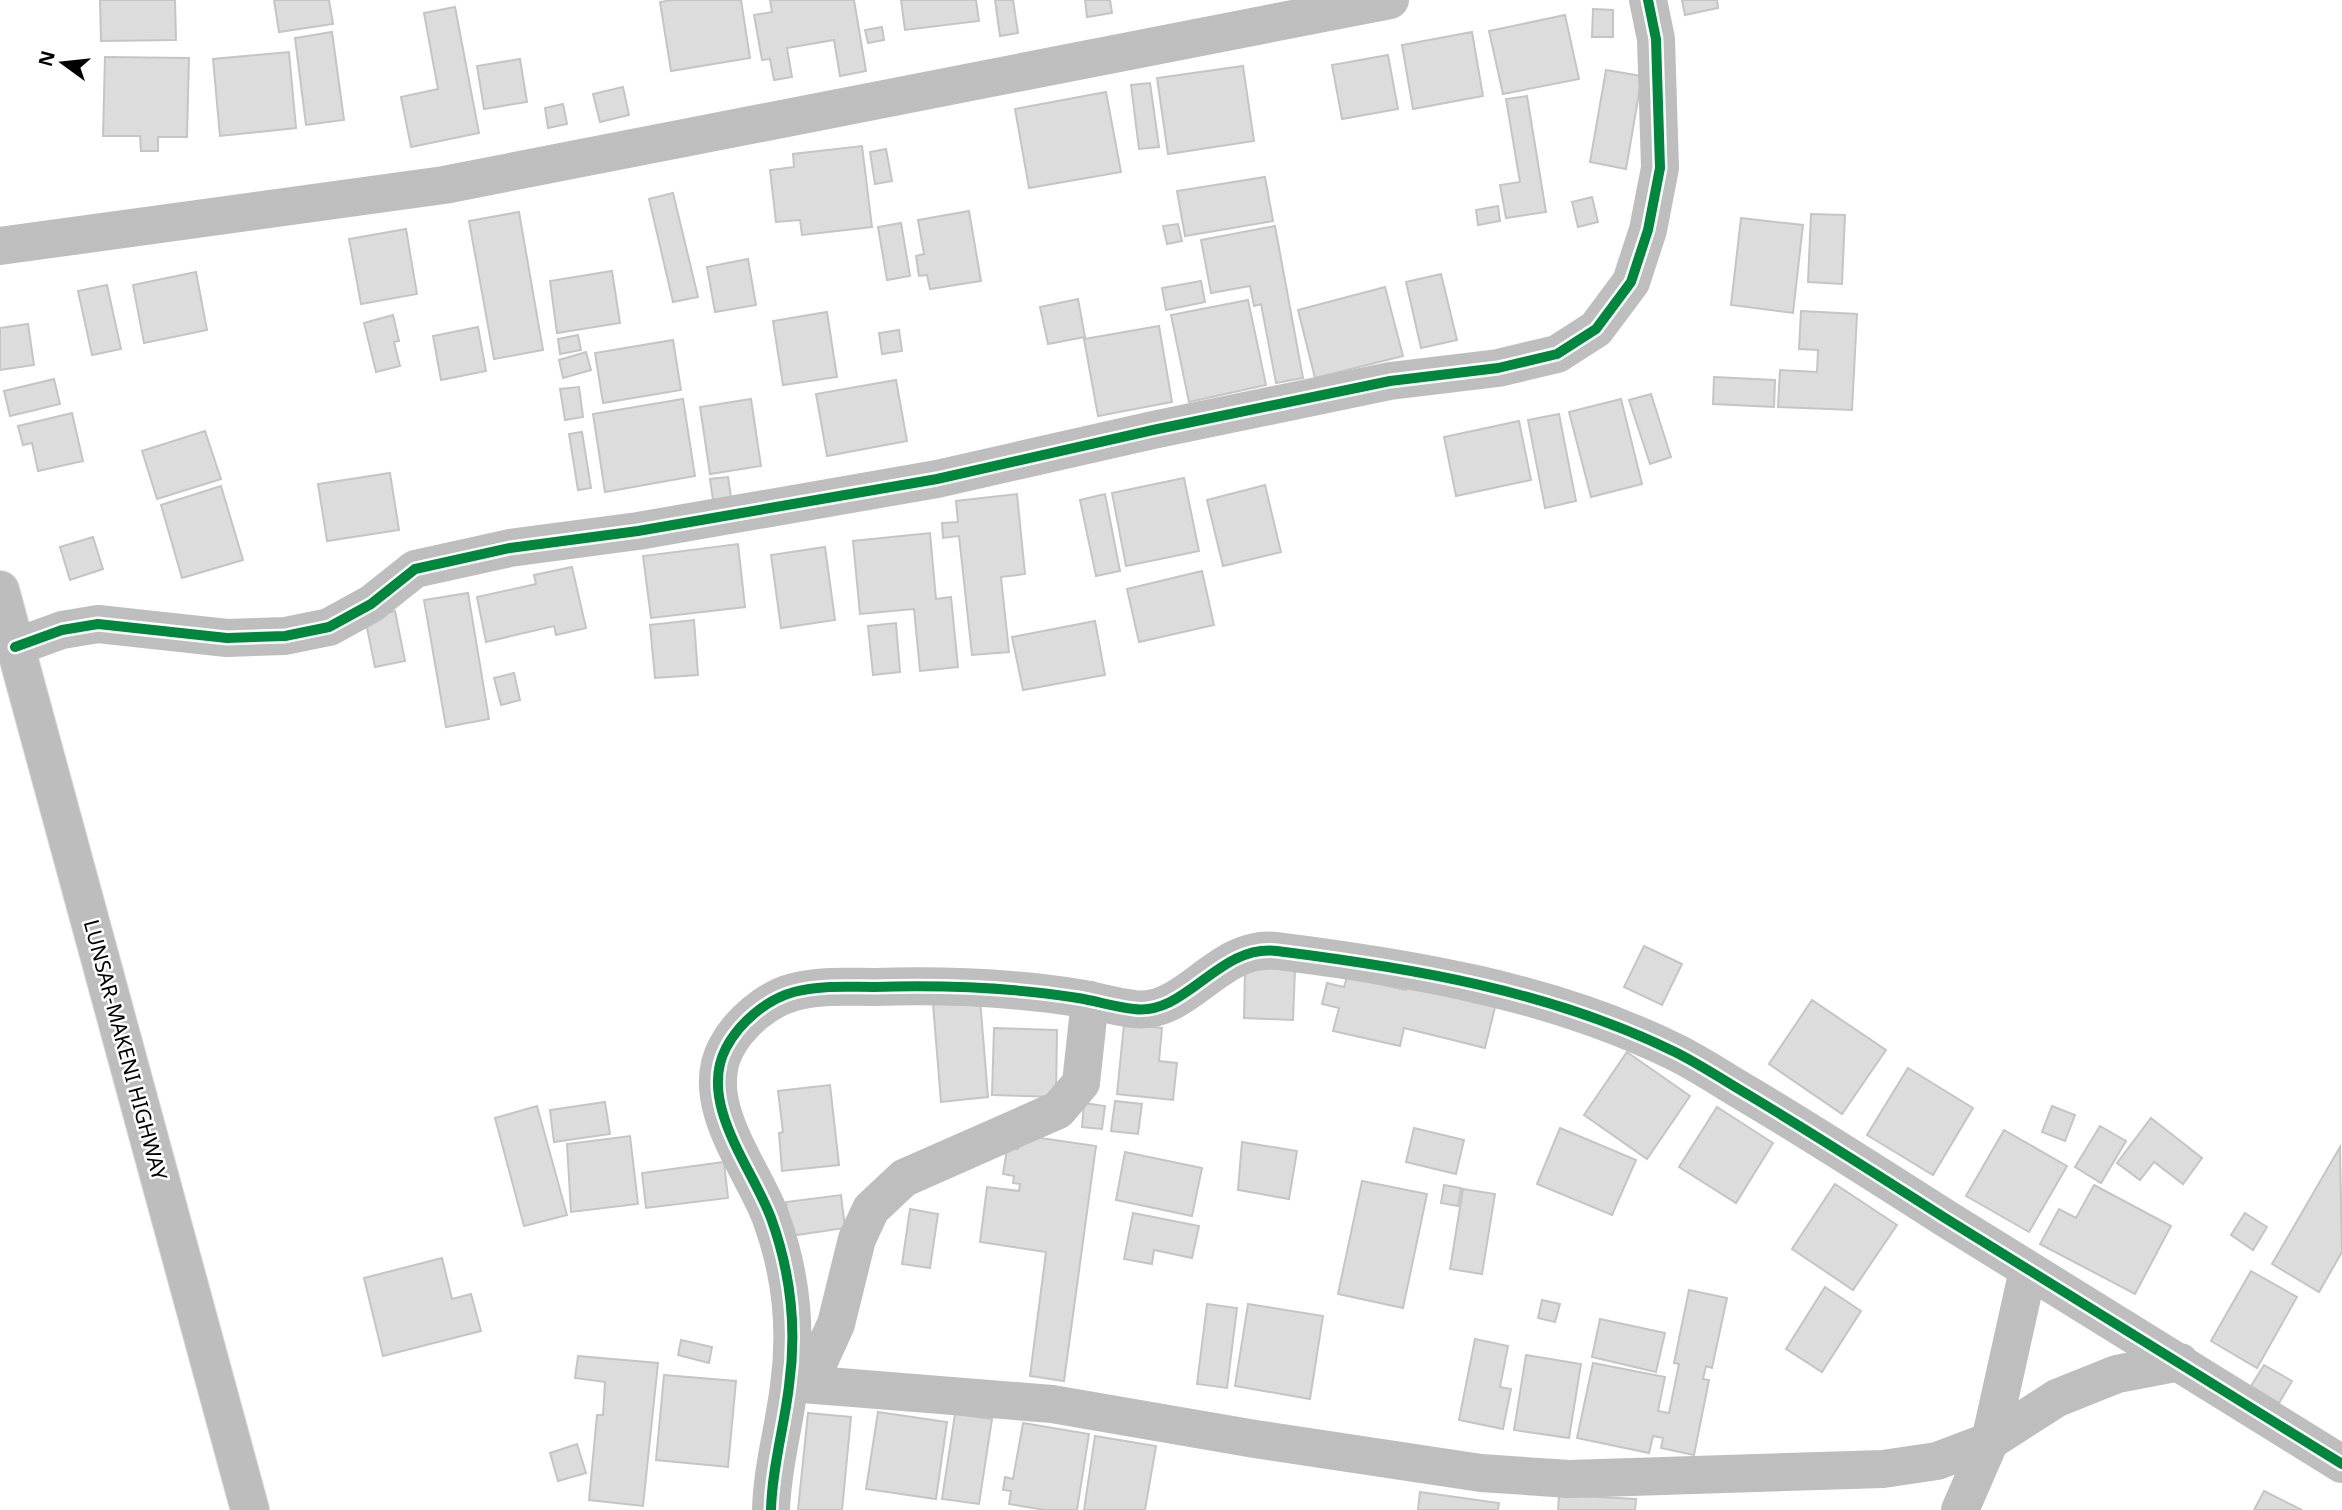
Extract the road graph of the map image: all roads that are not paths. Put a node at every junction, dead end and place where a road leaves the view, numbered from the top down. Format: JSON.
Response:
{"nodes":[{"id":1,"x":1390,"y":0,"type":"edge"},
{"id":2,"x":1648,"y":0,"type":"edge"},
{"id":3,"x":0,"y":246,"type":"edge"},
{"id":4,"x":0,"y":590,"type":"edge"},
{"id":5,"x":15,"y":647,"type":"junction"},
{"id":6,"x":1090,"y":1000,"type":"junction"},
{"id":7,"x":2028,"y":1270,"type":"junction"},
{"id":8,"x":2180,"y":1362,"type":"junction"},
{"id":9,"x":799,"y":1383,"type":"junction"},
{"id":10,"x":1990,"y":1441,"type":"junction"},
{"id":11,"x":2342,"y":1464,"type":"edge"},
{"id":12,"x":250,"y":1510,"type":"edge"},
{"id":13,"x":771,"y":1510,"type":"edge"},
{"id":14,"x":1960,"y":1510,"type":"edge"}],
"edges":[{"from":1,"to":3,"type":"street"},
{"from":2,"to":5,"type":"street"},
{"from":4,"to":5,"type":"main road","name":"LUNSAR-MAKENI HIGHWAY"},
{"from":5,"to":12,"type":"main road","name":"LUNSAR-MAKENI HIGHWAY"},
{"from":6,"to":7,"type":"street"},
{"from":6,"to":9,"type":"street"},
{"from":6,"to":9,"type":"street"},
{"from":7,"to":8,"type":"street"},
{"from":7,"to":10,"type":"street"},
{"from":8,"to":10,"type":"street"},
{"from":8,"to":11,"type":"street"},
{"from":9,"to":10,"type":"street"},
{"from":9,"to":13,"type":"street"},
{"from":10,"to":14,"type":"street"}]}
